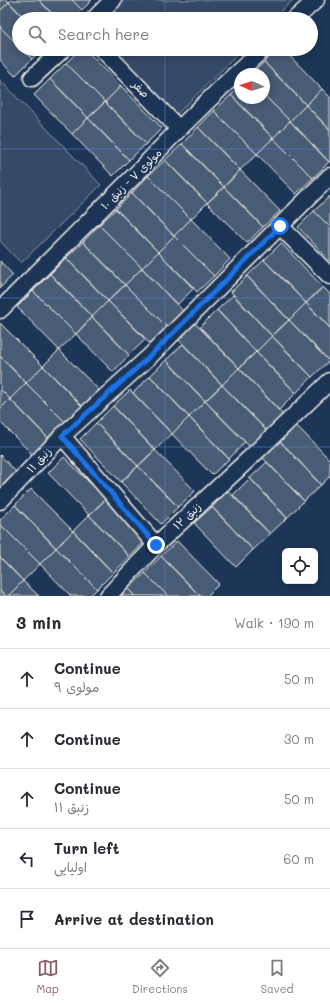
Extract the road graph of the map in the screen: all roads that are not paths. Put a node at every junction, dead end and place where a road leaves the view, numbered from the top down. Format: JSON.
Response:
{"nodes":[{"id":1,"x":113,"y":0,"type":"edge"},
{"id":2,"x":316,"y":0,"type":"edge"},
{"id":3,"x":101,"y":12,"type":"edge"},
{"id":4,"x":303,"y":12,"type":"edge"},
{"id":5,"x":56,"y":56,"type":"edge"},
{"id":6,"x":109,"y":56,"type":"edge"},
{"id":7,"x":255,"y":56,"type":"edge"},
{"id":8,"x":32,"y":78,"type":"dead end"},
{"id":9,"x":179,"y":129,"type":"junction"},
{"id":10,"x":330,"y":176,"type":"edge"},
{"id":11,"x":280,"y":226,"type":"junction"},
{"id":12,"x":330,"y":276,"type":"edge"},
{"id":13,"x":0,"y":310,"type":"edge"},
{"id":14,"x":330,"y":381,"type":"edge"},
{"id":15,"x":62,"y":436,"type":"junction"},
{"id":16,"x":0,"y":501,"type":"edge"},
{"id":17,"x":156,"y":545,"type":"junction"},
{"id":18,"x":108,"y":596,"type":"edge"}],
"edges":[{"from":1,"to":3,"type":"street"},
{"from":2,"to":4,"type":"street"},
{"from":5,"to":8,"type":"street"},
{"from":6,"to":9,"type":"street","name":"صفر"},
{"from":7,"to":9,"type":"street","name":"مولوی ۷ - زنبق ۱۰"},
{"from":9,"to":13,"type":"street","name":"مولوی ۷ - زنبق ۱۰"},
{"from":10,"to":11,"type":"street","name":"زنبق ۱۱"},
{"from":11,"to":12,"type":"street"},
{"from":11,"to":15,"type":"street","name":"زنبق ۱۱"},
{"from":14,"to":17,"type":"street","name":"زنبق ۱۲"},
{"from":15,"to":16,"type":"street","name":"زنبق ۱۱"},
{"from":15,"to":17,"type":"street"},
{"from":17,"to":18,"type":"street","name":"زنبق ۱۲"}]}
